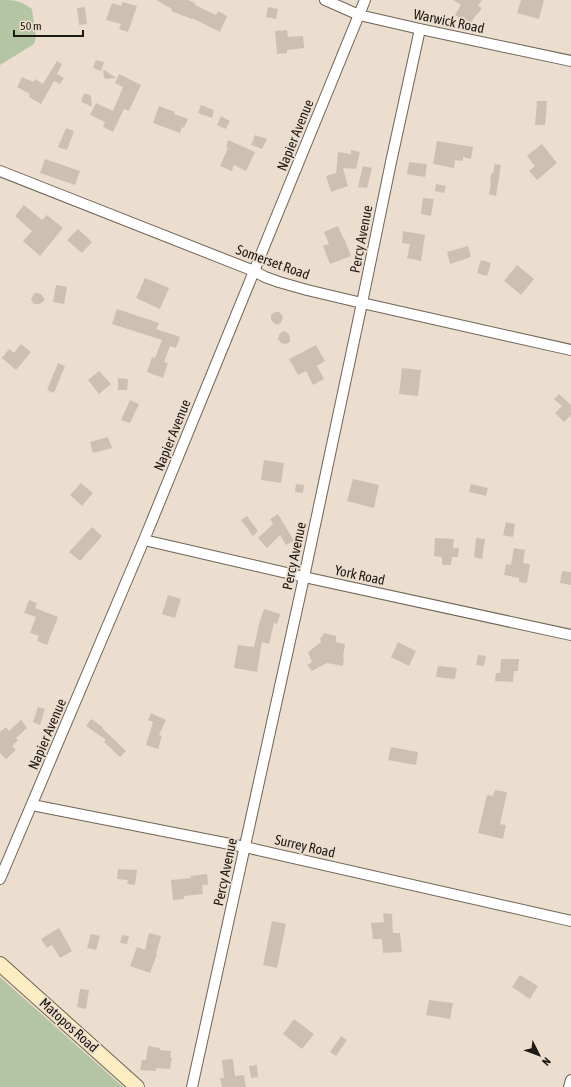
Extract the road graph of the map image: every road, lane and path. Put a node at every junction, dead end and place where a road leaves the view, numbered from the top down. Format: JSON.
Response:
{"nodes":[{"id":1,"x":325,"y":0,"type":"edge"},
{"id":2,"x":365,"y":0,"type":"edge"},
{"id":3,"x":359,"y":15,"type":"junction"},
{"id":4,"x":420,"y":29,"type":"junction"},
{"id":5,"x":571,"y":61,"type":"edge"},
{"id":6,"x":0,"y":171,"type":"edge"},
{"id":7,"x":254,"y":271,"type":"junction"},
{"id":8,"x":362,"y":303,"type":"junction"},
{"id":9,"x":571,"y":350,"type":"edge"},
{"id":10,"x":144,"y":540,"type":"junction"},
{"id":11,"x":304,"y":577,"type":"junction"},
{"id":12,"x":571,"y":635,"type":"edge"},
{"id":13,"x":32,"y":805,"type":"junction"},
{"id":14,"x":245,"y":847,"type":"junction"},
{"id":15,"x":0,"y":879,"type":"edge"},
{"id":16,"x":571,"y":921,"type":"edge"},
{"id":17,"x":0,"y":964,"type":"edge"},
{"id":18,"x":571,"y":1080,"type":"edge"},
{"id":19,"x":137,"y":1087,"type":"edge"},
{"id":20,"x":192,"y":1087,"type":"edge"},
{"id":21,"x":569,"y":1087,"type":"edge"}],
"edges":[{"from":1,"to":3,"type":"street","name":"Warwick Road"},
{"from":2,"to":3,"type":"street","name":"Napier Avenue"},
{"from":3,"to":4,"type":"street","name":"Warwick Road"},
{"from":3,"to":7,"type":"street","name":"Napier Avenue"},
{"from":4,"to":5,"type":"street","name":"Warwick Road"},
{"from":4,"to":8,"type":"street","name":"Percy Avenue"},
{"from":6,"to":7,"type":"street","name":"Somerset Road"},
{"from":7,"to":8,"type":"street","name":"Somerset Road"},
{"from":7,"to":10,"type":"street","name":"Napier Avenue"},
{"from":8,"to":9,"type":"street","name":"Somerset Road"},
{"from":8,"to":11,"type":"street","name":"Percy Avenue"},
{"from":10,"to":11,"type":"street","name":"York Road"},
{"from":10,"to":13,"type":"street","name":"Napier Avenue"},
{"from":11,"to":12,"type":"street","name":"York Road"},
{"from":11,"to":14,"type":"street","name":"Percy Avenue"},
{"from":13,"to":14,"type":"street","name":"Surrey Road"},
{"from":13,"to":15,"type":"street","name":"Napier Avenue"},
{"from":14,"to":16,"type":"street","name":"Surrey Road"},
{"from":14,"to":20,"type":"street","name":"Percy Avenue"},
{"from":17,"to":19,"type":"main road","name":"Matopos Road"},
{"from":18,"to":21,"type":"street"}]}
